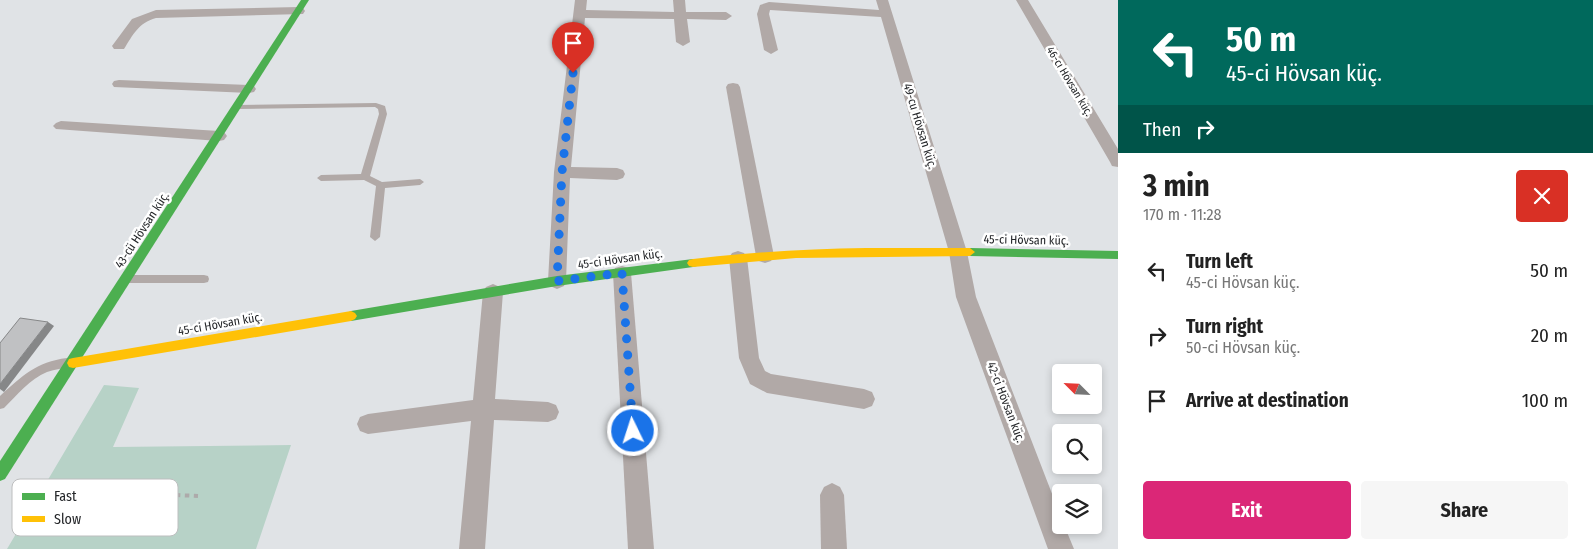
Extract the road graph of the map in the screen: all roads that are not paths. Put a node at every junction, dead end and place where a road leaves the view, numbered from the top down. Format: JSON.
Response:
{"nodes":[{"id":1,"x":679,"y":0,"type":"edge"},
{"id":2,"x":1022,"y":0,"type":"edge"},
{"id":3,"x":302,"y":5,"type":"edge"},
{"id":4,"x":580,"y":7,"type":"edge"},
{"id":5,"x":884,"y":7,"type":"edge"},
{"id":6,"x":681,"y":15,"type":"junction"},
{"id":7,"x":726,"y":16,"type":"dead end"},
{"id":8,"x":683,"y":42,"type":"dead end"},
{"id":9,"x":118,"y":46,"type":"dead end"},
{"id":10,"x":770,"y":50,"type":"dead end"},
{"id":11,"x":119,"y":84,"type":"dead end"},
{"id":12,"x":733,"y":87,"type":"dead end"},
{"id":13,"x":249,"y":89,"type":"junction"},
{"id":14,"x":237,"y":107,"type":"junction"},
{"id":15,"x":61,"y":126,"type":"dead end"},
{"id":16,"x":219,"y":136,"type":"junction"},
{"id":17,"x":1118,"y":162,"type":"edge"},
{"id":18,"x":562,"y":172,"type":"junction"},
{"id":19,"x":617,"y":174,"type":"dead end"},
{"id":20,"x":365,"y":177,"type":"junction"},
{"id":21,"x":320,"y":178,"type":"dead end"},
{"id":22,"x":420,"y":182,"type":"dead end"},
{"id":23,"x":381,"y":185,"type":"junction"},
{"id":24,"x":375,"y":237,"type":"dead end"},
{"id":25,"x":958,"y":252,"type":"junction"},
{"id":26,"x":1118,"y":255,"type":"edge"},
{"id":27,"x":765,"y":256,"type":"junction"},
{"id":28,"x":738,"y":258,"type":"junction"},
{"id":29,"x":622,"y":273,"type":"junction"},
{"id":30,"x":126,"y":279,"type":"junction"},
{"id":31,"x":204,"y":279,"type":"dead end"},
{"id":32,"x":557,"y":281,"type":"junction"},
{"id":33,"x":493,"y":292,"type":"junction"},
{"id":34,"x":73,"y":363,"type":"junction"},
{"id":35,"x":864,"y":399,"type":"dead end"},
{"id":36,"x":0,"y":404,"type":"edge"},
{"id":37,"x":484,"y":409,"type":"junction"},
{"id":38,"x":548,"y":412,"type":"dead end"},
{"id":39,"x":368,"y":424,"type":"dead end"},
{"id":40,"x":0,"y":474,"type":"edge"},
{"id":41,"x":832,"y":495,"type":"dead end"},
{"id":42,"x":472,"y":549,"type":"edge"},
{"id":43,"x":641,"y":549,"type":"edge"},
{"id":44,"x":834,"y":549,"type":"edge"},
{"id":45,"x":1061,"y":549,"type":"edge"}],
"edges":[{"from":1,"to":6,"type":"street"},
{"from":2,"to":17,"type":"street","name":"46-cı Hövsan küç."},
{"from":3,"to":9,"type":"street"},
{"from":3,"to":13,"type":"street","name":"43-cü Hövsan küç."},
{"from":4,"to":6,"type":"street"},
{"from":4,"to":18,"type":"street"},
{"from":5,"to":10,"type":"street"},
{"from":5,"to":25,"type":"street","name":"49-cu Hövsan küç."},
{"from":6,"to":7,"type":"street"},
{"from":6,"to":8,"type":"street"},
{"from":11,"to":13,"type":"street"},
{"from":12,"to":27,"type":"street"},
{"from":13,"to":14,"type":"street","name":"43-cü Hövsan küç."},
{"from":14,"to":16,"type":"street","name":"43-cü Hövsan küç."},
{"from":14,"to":20,"type":"lane"},
{"from":15,"to":16,"type":"street"},
{"from":16,"to":30,"type":"street","name":"43-cü Hövsan küç."},
{"from":18,"to":19,"type":"street"},
{"from":18,"to":32,"type":"street"},
{"from":20,"to":21,"type":"lane"},
{"from":20,"to":23,"type":"lane"},
{"from":22,"to":23,"type":"lane"},
{"from":23,"to":24,"type":"lane"},
{"from":25,"to":26,"type":"street","name":"45-ci Hövsan küç."},
{"from":25,"to":27,"type":"street","name":"45-ci Hövsan küç."},
{"from":25,"to":45,"type":"street","name":"42-ci Hövsan küç."},
{"from":27,"to":28,"type":"street","name":"45-ci Hövsan küç."},
{"from":28,"to":29,"type":"street","name":"45-ci Hövsan küç."},
{"from":28,"to":35,"type":"street"},
{"from":29,"to":32,"type":"street","name":"45-ci Hövsan küç."},
{"from":29,"to":43,"type":"street"},
{"from":30,"to":31,"type":"lane"},
{"from":30,"to":34,"type":"street","name":"43-cü Hövsan küç."},
{"from":32,"to":33,"type":"street","name":"45-ci Hövsan küç."},
{"from":33,"to":34,"type":"street","name":"45-ci Hövsan küç."},
{"from":33,"to":37,"type":"street"},
{"from":34,"to":36,"type":"lane"},
{"from":34,"to":40,"type":"street","name":"43-cü Hövsan küç."},
{"from":37,"to":38,"type":"street"},
{"from":37,"to":39,"type":"street"},
{"from":37,"to":42,"type":"street"},
{"from":41,"to":44,"type":"street"}]}
